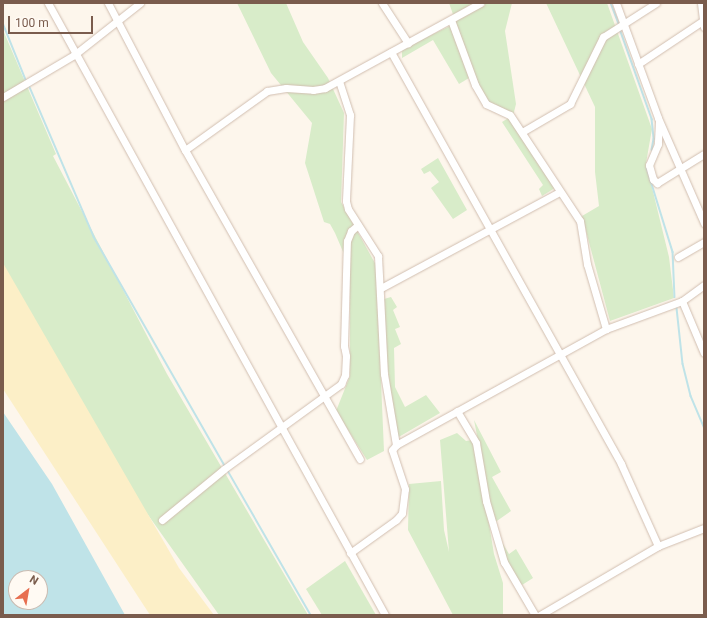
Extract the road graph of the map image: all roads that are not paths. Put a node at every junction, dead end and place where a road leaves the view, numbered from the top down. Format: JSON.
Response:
{"nodes":[{"id":1,"x":48,"y":3,"type":"edge"},
{"id":2,"x":108,"y":3,"type":"edge"},
{"id":3,"x":140,"y":3,"type":"edge"},
{"id":4,"x":382,"y":3,"type":"edge"},
{"id":5,"x":480,"y":3,"type":"edge"},
{"id":6,"x":616,"y":3,"type":"edge"},
{"id":7,"x":656,"y":3,"type":"edge"},
{"id":8,"x":701,"y":3,"type":"edge"},
{"id":9,"x":117,"y":19,"type":"junction"},
{"id":10,"x":451,"y":20,"type":"junction"},
{"id":11,"x":704,"y":22,"type":"edge"},
{"id":12,"x":620,"y":27,"type":"junction"},
{"id":13,"x":408,"y":43,"type":"junction"},
{"id":14,"x":391,"y":52,"type":"junction"},
{"id":15,"x":74,"y":55,"type":"junction"},
{"id":16,"x":638,"y":64,"type":"junction"},
{"id":17,"x":339,"y":81,"type":"junction"},
{"id":18,"x":3,"y":97,"type":"edge"},
{"id":19,"x":658,"y":118,"type":"junction"},
{"id":20,"x":522,"y":132,"type":"junction"},
{"id":21,"x":185,"y":150,"type":"junction"},
{"id":22,"x":704,"y":154,"type":"edge"},
{"id":23,"x":680,"y":168,"type":"junction"},
{"id":24,"x":558,"y":192,"type":"junction"},
{"id":25,"x":704,"y":223,"type":"edge"},
{"id":26,"x":358,"y":225,"type":"junction"},
{"id":27,"x":490,"y":229,"type":"junction"},
{"id":28,"x":704,"y":242,"type":"edge"},
{"id":29,"x":678,"y":257,"type":"dead end"},
{"id":30,"x":704,"y":285,"type":"edge"},
{"id":31,"x":381,"y":288,"type":"junction"},
{"id":32,"x":682,"y":301,"type":"junction"},
{"id":33,"x":606,"y":329,"type":"junction"},
{"id":34,"x":704,"y":353,"type":"edge"},
{"id":35,"x":560,"y":354,"type":"junction"},
{"id":36,"x":324,"y":398,"type":"junction"},
{"id":37,"x":457,"y":411,"type":"junction"},
{"id":38,"x":281,"y":428,"type":"junction"},
{"id":39,"x":396,"y":445,"type":"junction"},
{"id":40,"x":360,"y":459,"type":"dead end"},
{"id":41,"x":162,"y":520,"type":"dead end"},
{"id":42,"x":704,"y":528,"type":"edge"},
{"id":43,"x":658,"y":546,"type":"junction"},
{"id":44,"x":350,"y":552,"type":"junction"},
{"id":45,"x":386,"y":615,"type":"edge"},
{"id":46,"x":535,"y":615,"type":"edge"},
{"id":47,"x":540,"y":615,"type":"edge"}],
"edges":[{"from":1,"to":15,"type":"street"},
{"from":2,"to":9,"type":"street"},
{"from":3,"to":9,"type":"street"},
{"from":4,"to":13,"type":"street"},
{"from":5,"to":10,"type":"street"},
{"from":6,"to":12,"type":"street"},
{"from":7,"to":12,"type":"street"},
{"from":8,"to":11,"type":"street"},
{"from":9,"to":15,"type":"street"},
{"from":9,"to":21,"type":"street"},
{"from":10,"to":13,"type":"street"},
{"from":10,"to":20,"type":"street"},
{"from":11,"to":16,"type":"street"},
{"from":12,"to":16,"type":"street"},
{"from":12,"to":20,"type":"street"},
{"from":13,"to":14,"type":"street"},
{"from":14,"to":17,"type":"street"},
{"from":14,"to":27,"type":"street"},
{"from":15,"to":18,"type":"street"},
{"from":15,"to":38,"type":"street"},
{"from":16,"to":19,"type":"street"},
{"from":17,"to":21,"type":"street"},
{"from":17,"to":26,"type":"street"},
{"from":19,"to":23,"type":"street"},
{"from":19,"to":23,"type":"street"},
{"from":20,"to":24,"type":"street"},
{"from":21,"to":36,"type":"street"},
{"from":22,"to":23,"type":"street"},
{"from":23,"to":25,"type":"street"},
{"from":24,"to":27,"type":"street"},
{"from":24,"to":33,"type":"street"},
{"from":26,"to":31,"type":"street"},
{"from":26,"to":36,"type":"street"},
{"from":27,"to":31,"type":"street"},
{"from":27,"to":35,"type":"street"},
{"from":28,"to":29,"type":"street"},
{"from":30,"to":32,"type":"street"},
{"from":31,"to":39,"type":"street"},
{"from":32,"to":33,"type":"street"},
{"from":32,"to":34,"type":"street"},
{"from":33,"to":35,"type":"street"},
{"from":35,"to":37,"type":"street"},
{"from":35,"to":43,"type":"street"},
{"from":36,"to":38,"type":"street"},
{"from":36,"to":40,"type":"street"},
{"from":37,"to":39,"type":"street"},
{"from":37,"to":46,"type":"street"},
{"from":38,"to":41,"type":"street"},
{"from":38,"to":44,"type":"street"},
{"from":39,"to":44,"type":"street"},
{"from":42,"to":43,"type":"street"},
{"from":43,"to":47,"type":"street"},
{"from":44,"to":45,"type":"street"}]}
